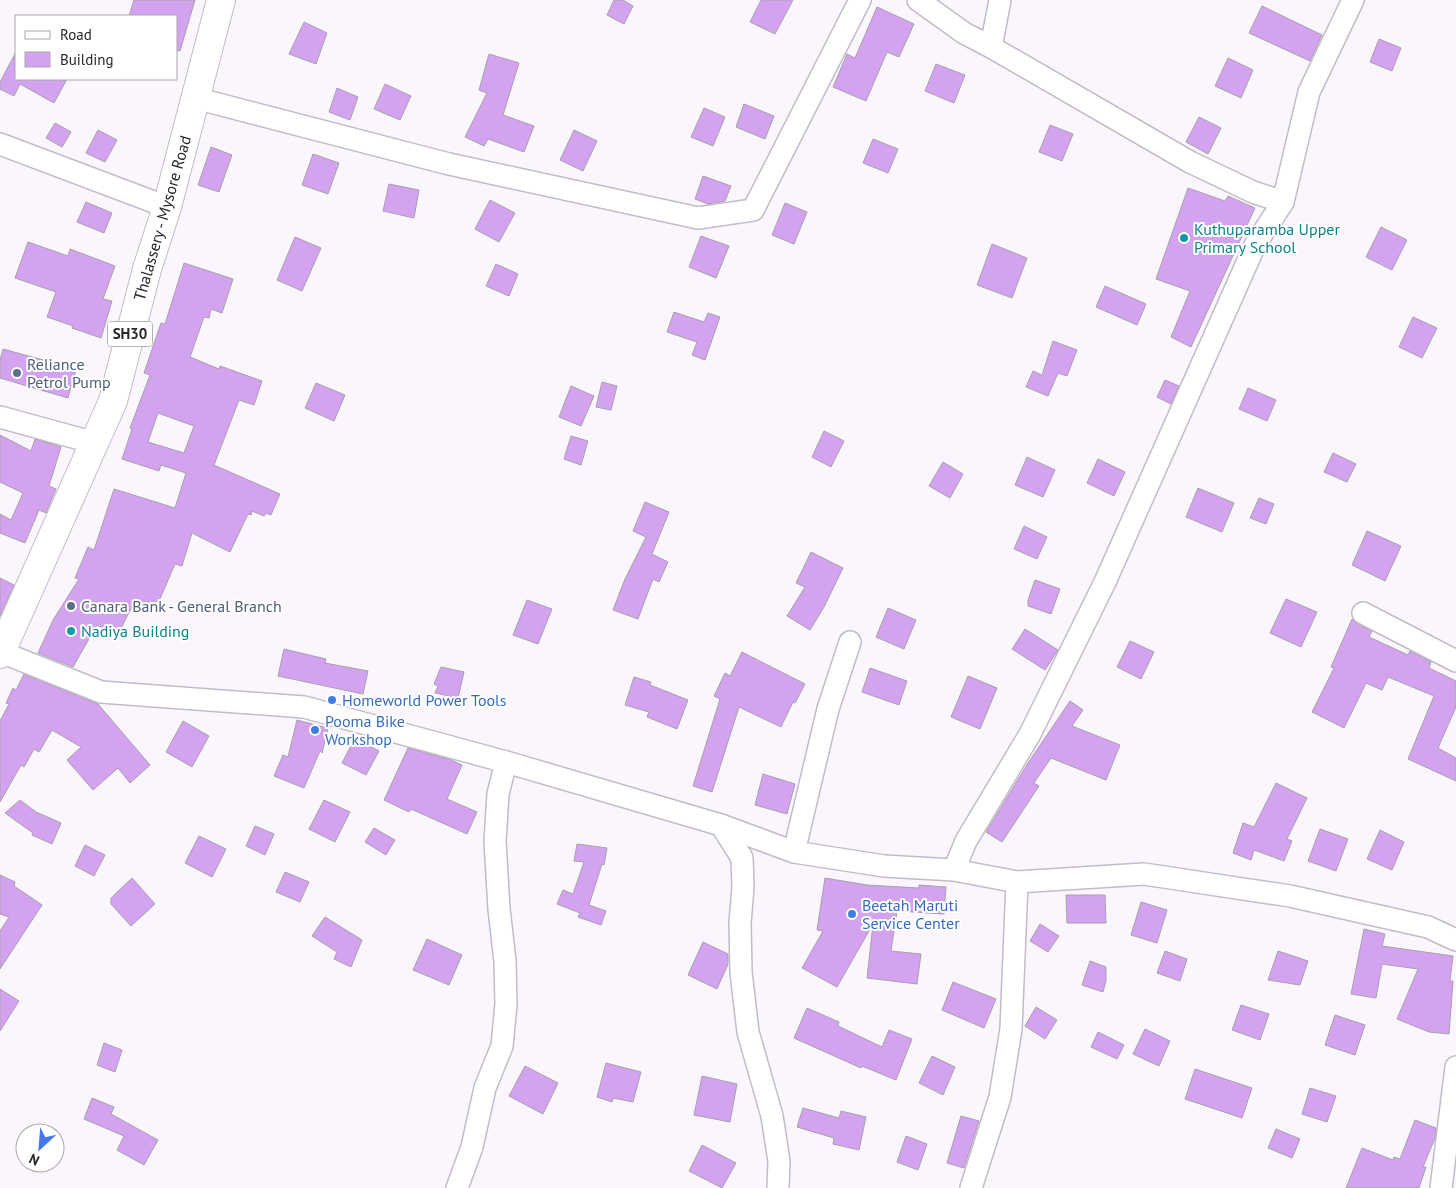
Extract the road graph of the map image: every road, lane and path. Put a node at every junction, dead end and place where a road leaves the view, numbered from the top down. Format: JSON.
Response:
{"nodes":[{"id":1,"x":221,"y":0,"type":"edge"},
{"id":2,"x":860,"y":0,"type":"edge"},
{"id":3,"x":918,"y":0,"type":"edge"},
{"id":4,"x":1000,"y":0,"type":"edge"},
{"id":5,"x":1353,"y":0,"type":"edge"},
{"id":6,"x":991,"y":47,"type":"junction"},
{"id":7,"x":195,"y":98,"type":"junction"},
{"id":8,"x":0,"y":144,"type":"edge"},
{"id":9,"x":1283,"y":202,"type":"junction"},
{"id":10,"x":167,"y":207,"type":"junction"},
{"id":11,"x":0,"y":416,"type":"edge"},
{"id":12,"x":95,"y":443,"type":"junction"},
{"id":13,"x":1363,"y":613,"type":"dead end"},
{"id":14,"x":850,"y":642,"type":"dead end"},
{"id":15,"x":0,"y":653,"type":"edge"},
{"id":16,"x":1456,"y":661,"type":"edge"},
{"id":17,"x":506,"y":762,"type":"junction"},
{"id":18,"x":721,"y":825,"type":"junction"},
{"id":19,"x":794,"y":852,"type":"junction"},
{"id":20,"x":954,"y":870,"type":"junction"},
{"id":21,"x":1017,"y":882,"type":"junction"},
{"id":22,"x":1456,"y":940,"type":"edge"},
{"id":23,"x":1456,"y":1068,"type":"edge"},
{"id":24,"x":457,"y":1188,"type":"edge"},
{"id":25,"x":778,"y":1188,"type":"edge"},
{"id":26,"x":971,"y":1188,"type":"edge"},
{"id":27,"x":1440,"y":1188,"type":"edge"}],
"edges":[{"from":1,"to":7,"type":"main road","name":"Thalassery - Mysore Road","number":"SH30"},
{"from":2,"to":7,"type":"street"},
{"from":3,"to":6,"type":"street"},
{"from":4,"to":6,"type":"street"},
{"from":5,"to":9,"type":"street"},
{"from":6,"to":9,"type":"street"},
{"from":7,"to":10,"type":"main road","name":"Thalassery - Mysore Road","number":"SH30"},
{"from":8,"to":10,"type":"street"},
{"from":9,"to":20,"type":"street"},
{"from":10,"to":12,"type":"main road","name":"Thalassery - Mysore Road","number":"SH30"},
{"from":11,"to":12,"type":"street"},
{"from":12,"to":15,"type":"main road","name":"Thalassery - Mysore Road","number":"SH30"},
{"from":13,"to":16,"type":"street"},
{"from":14,"to":19,"type":"street"},
{"from":15,"to":17,"type":"street"},
{"from":17,"to":18,"type":"street"},
{"from":17,"to":24,"type":"street"},
{"from":18,"to":19,"type":"street"},
{"from":18,"to":25,"type":"street"},
{"from":19,"to":20,"type":"street"},
{"from":20,"to":21,"type":"street"},
{"from":21,"to":22,"type":"street"},
{"from":21,"to":26,"type":"street"},
{"from":23,"to":27,"type":"street"}]}
